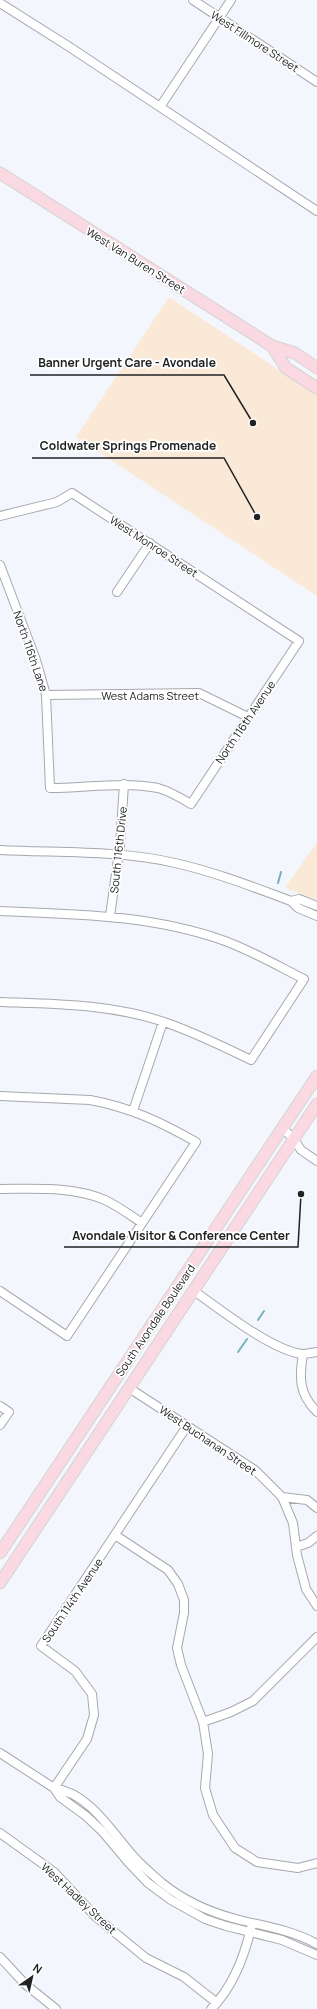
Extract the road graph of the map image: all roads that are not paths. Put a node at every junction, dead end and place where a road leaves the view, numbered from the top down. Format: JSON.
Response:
{"nodes":[{"id":1,"x":192,"y":0,"type":"edge"},
{"id":2,"x":231,"y":0,"type":"edge"},
{"id":3,"x":0,"y":3,"type":"edge"},
{"id":4,"x":219,"y":18,"type":"junction"},
{"id":5,"x":317,"y":82,"type":"edge"},
{"id":6,"x":160,"y":107,"type":"junction"},
{"id":7,"x":0,"y":173,"type":"edge"},
{"id":8,"x":317,"y":211,"type":"edge"},
{"id":9,"x":272,"y":346,"type":"junction"},
{"id":10,"x":317,"y":368,"type":"edge"},
{"id":11,"x":317,"y":388,"type":"edge"},
{"id":12,"x":0,"y":516,"type":"edge"},
{"id":13,"x":150,"y":543,"type":"junction"},
{"id":14,"x":0,"y":565,"type":"edge"},
{"id":15,"x":117,"y":592,"type":"dead end"},
{"id":16,"x":299,"y":641,"type":"joint"},
{"id":17,"x":46,"y":696,"type":"junction"},
{"id":18,"x":248,"y":717,"type":"junction"},
{"id":19,"x":124,"y":784,"type":"junction"},
{"id":20,"x":0,"y":850,"type":"edge"},
{"id":21,"x":119,"y":855,"type":"junction"},
{"id":22,"x":291,"y":901,"type":"junction"},
{"id":23,"x":317,"y":906,"type":"edge"},
{"id":24,"x":0,"y":911,"type":"edge"},
{"id":25,"x":110,"y":916,"type":"junction"},
{"id":26,"x":317,"y":916,"type":"edge"},
{"id":27,"x":0,"y":1002,"type":"edge"},
{"id":28,"x":163,"y":1022,"type":"junction"},
{"id":29,"x":317,"y":1076,"type":"edge"},
{"id":30,"x":0,"y":1096,"type":"edge"},
{"id":31,"x":317,"y":1104,"type":"edge"},
{"id":32,"x":134,"y":1111,"type":"junction"},
{"id":33,"x":282,"y":1128,"type":"junction"},
{"id":34,"x":293,"y":1138,"type":"junction"},
{"id":35,"x":317,"y":1161,"type":"edge"},
{"id":36,"x":0,"y":1189,"type":"edge"},
{"id":37,"x":142,"y":1223,"type":"junction"},
{"id":38,"x":180,"y":1282,"type":"junction"},
{"id":39,"x":0,"y":1291,"type":"edge"},
{"id":40,"x":194,"y":1291,"type":"junction"},
{"id":41,"x":317,"y":1352,"type":"edge"},
{"id":42,"x":303,"y":1354,"type":"junction"},
{"id":43,"x":129,"y":1388,"type":"junction"},
{"id":44,"x":0,"y":1406,"type":"edge"},
{"id":45,"x":317,"y":1412,"type":"edge"},
{"id":46,"x":0,"y":1425,"type":"edge"},
{"id":47,"x":187,"y":1426,"type":"junction"},
{"id":48,"x":282,"y":1497,"type":"junction"},
{"id":49,"x":317,"y":1508,"type":"edge"},
{"id":50,"x":115,"y":1535,"type":"junction"},
{"id":51,"x":317,"y":1536,"type":"edge"},
{"id":52,"x":296,"y":1547,"type":"junction"},
{"id":53,"x":0,"y":1553,"type":"edge"},
{"id":54,"x":0,"y":1583,"type":"edge"},
{"id":55,"x":317,"y":1606,"type":"edge"},
{"id":56,"x":317,"y":1637,"type":"edge"},
{"id":57,"x":203,"y":1722,"type":"junction"},
{"id":58,"x":0,"y":1753,"type":"edge"},
{"id":59,"x":54,"y":1788,"type":"junction"},
{"id":60,"x":0,"y":1832,"type":"edge"},
{"id":61,"x":317,"y":1863,"type":"edge"},
{"id":62,"x":251,"y":1927,"type":"junction"},
{"id":63,"x":317,"y":1944,"type":"edge"},
{"id":64,"x":317,"y":1955,"type":"edge"},
{"id":65,"x":0,"y":1958,"type":"edge"},
{"id":66,"x":214,"y":2006,"type":"edge"},
{"id":67,"x":56,"y":2009,"type":"edge"}],
"edges":[{"from":1,"to":4,"type":"street","name":"West Fillmore Street"},
{"from":2,"to":4,"type":"street"},
{"from":3,"to":6,"type":"street"},
{"from":4,"to":5,"type":"street","name":"West Fillmore Street"},
{"from":4,"to":6,"type":"street"},
{"from":6,"to":8,"type":"street"},
{"from":7,"to":9,"type":"main road","name":"West Van Buren Street"},
{"from":9,"to":10,"type":"main road","name":"West Van Buren Street"},
{"from":9,"to":11,"type":"main road","name":"West Van Buren Street"},
{"from":12,"to":13,"type":"street","name":"West Monroe Street"},
{"from":13,"to":15,"type":"street"},
{"from":13,"to":16,"type":"street","name":"West Monroe Street"},
{"from":14,"to":17,"type":"street","name":"North 116th Lane"},
{"from":16,"to":18,"type":"street","name":"North 116th Avenue"},
{"from":17,"to":18,"type":"street","name":"West Adams Street"},
{"from":17,"to":19,"type":"street","name":"North 116th Lane"},
{"from":18,"to":19,"type":"street","name":"North 116th Avenue"},
{"from":19,"to":21,"type":"street","name":"South 116th Drive"},
{"from":20,"to":21,"type":"street"},
{"from":21,"to":22,"type":"street"},
{"from":21,"to":25,"type":"street","name":"South 116th Drive"},
{"from":22,"to":23,"type":"street"},
{"from":22,"to":26,"type":"street"},
{"from":24,"to":25,"type":"street"},
{"from":25,"to":28,"type":"street"},
{"from":27,"to":28,"type":"street"},
{"from":28,"to":32,"type":"street"},
{"from":29,"to":33,"type":"main road","name":"South Avondale Boulevard"},
{"from":30,"to":32,"type":"street"},
{"from":31,"to":34,"type":"main road","name":"South Avondale Boulevard"},
{"from":32,"to":37,"type":"street"},
{"from":33,"to":34,"type":"street"},
{"from":33,"to":38,"type":"main road","name":"South Avondale Boulevard"},
{"from":34,"to":35,"type":"street"},
{"from":34,"to":40,"type":"main road","name":"South Avondale Boulevard"},
{"from":36,"to":37,"type":"street"},
{"from":37,"to":39,"type":"street"},
{"from":38,"to":40,"type":"main road"},
{"from":38,"to":53,"type":"main road","name":"South Avondale Boulevard"},
{"from":40,"to":42,"type":"street"},
{"from":40,"to":43,"type":"main road","name":"South Avondale Boulevard"},
{"from":41,"to":42,"type":"street"},
{"from":42,"to":45,"type":"street"},
{"from":43,"to":47,"type":"street","name":"West Buchanan Street"},
{"from":43,"to":54,"type":"main road","name":"South Avondale Boulevard"},
{"from":44,"to":46,"type":"street"},
{"from":47,"to":48,"type":"street","name":"West Buchanan Street"},
{"from":47,"to":50,"type":"street","name":"South 114th Avenue"},
{"from":48,"to":49,"type":"street"},
{"from":48,"to":52,"type":"street","name":"West Buchanan Street"},
{"from":50,"to":57,"type":"street"},
{"from":50,"to":59,"type":"street","name":"South 114th Avenue"},
{"from":51,"to":52,"type":"street"},
{"from":52,"to":55,"type":"street","name":"West Buchanan Street"},
{"from":56,"to":57,"type":"street"},
{"from":57,"to":61,"type":"street"},
{"from":58,"to":59,"type":"street"},
{"from":59,"to":62,"type":"street"},
{"from":60,"to":66,"type":"street","name":"West Hadley Street"},
{"from":62,"to":63,"type":"street"},
{"from":62,"to":64,"type":"street"},
{"from":62,"to":66,"type":"street"},
{"from":65,"to":67,"type":"street"}]}
